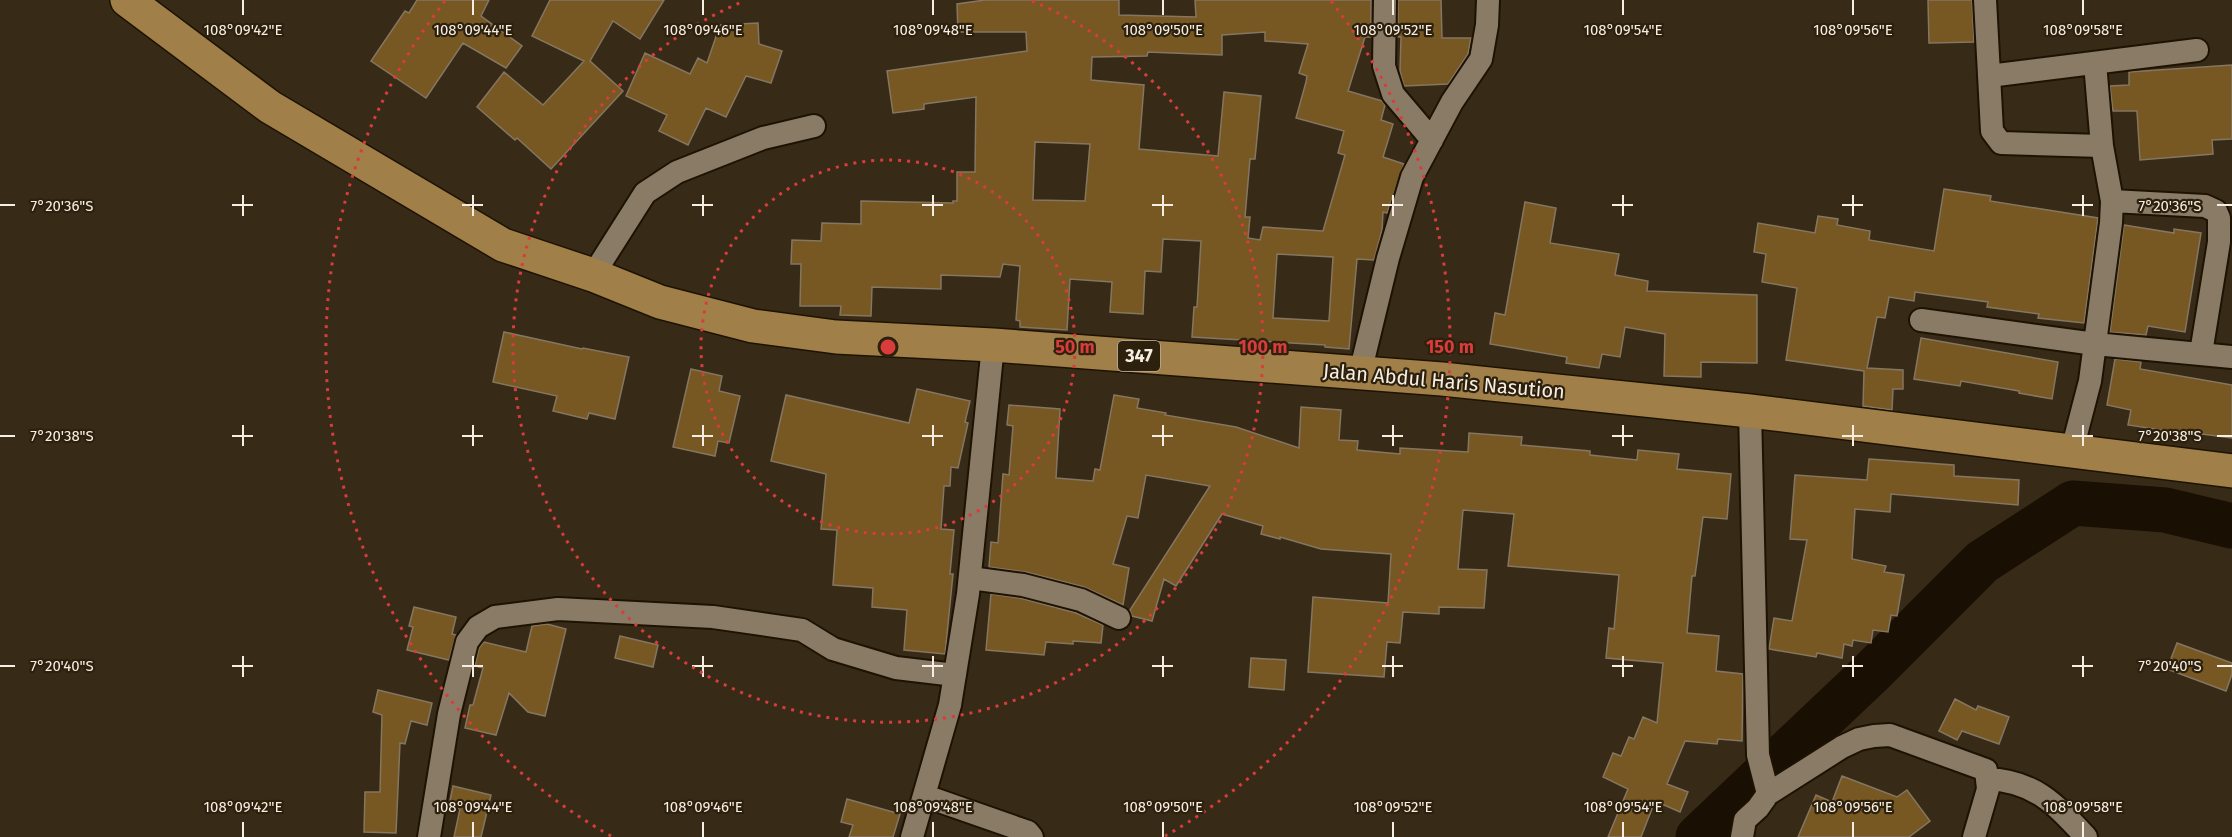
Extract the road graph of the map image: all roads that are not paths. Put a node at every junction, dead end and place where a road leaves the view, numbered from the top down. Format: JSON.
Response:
{"nodes":[{"id":1,"x":127,"y":0,"type":"edge"},
{"id":2,"x":1385,"y":0,"type":"edge"},
{"id":3,"x":1488,"y":0,"type":"edge"},
{"id":4,"x":1985,"y":0,"type":"edge"},
{"id":5,"x":2197,"y":50,"type":"dead end"},
{"id":6,"x":2095,"y":63,"type":"junction"},
{"id":7,"x":1989,"y":76,"type":"junction"},
{"id":8,"x":814,"y":126,"type":"dead end"},
{"id":9,"x":1432,"y":140,"type":"junction"},
{"id":10,"x":2102,"y":146,"type":"junction"},
{"id":11,"x":2112,"y":201,"type":"junction"},
{"id":12,"x":593,"y":275,"type":"junction"},
{"id":13,"x":1921,"y":320,"type":"dead end"},
{"id":14,"x":2095,"y":344,"type":"junction"},
{"id":15,"x":993,"y":345,"type":"junction"},
{"id":16,"x":2201,"y":353,"type":"junction"},
{"id":17,"x":2232,"y":357,"type":"edge"},
{"id":18,"x":1360,"y":373,"type":"junction"},
{"id":19,"x":1750,"y":411,"type":"junction"},
{"id":20,"x":2072,"y":450,"type":"junction"},
{"id":21,"x":2232,"y":471,"type":"edge"},
{"id":22,"x":970,"y":578,"type":"junction"},
{"id":23,"x":1119,"y":618,"type":"dead end"},
{"id":24,"x":955,"y":675,"type":"junction"},
{"id":25,"x":1987,"y":779,"type":"junction"},
{"id":26,"x":1767,"y":788,"type":"junction"},
{"id":27,"x":925,"y":796,"type":"junction"},
{"id":28,"x":1743,"y":829,"type":"edge"},
{"id":29,"x":429,"y":837,"type":"edge"},
{"id":30,"x":912,"y":837,"type":"edge"},
{"id":31,"x":1032,"y":837,"type":"edge"},
{"id":32,"x":1726,"y":837,"type":"edge"},
{"id":33,"x":1974,"y":837,"type":"edge"},
{"id":34,"x":2086,"y":837,"type":"edge"}],
"edges":[{"from":1,"to":12,"type":"main road","name":"Jalan Abdul Haris Nasution","number":"347"},
{"from":2,"to":9,"type":"street"},
{"from":3,"to":9,"type":"street"},
{"from":4,"to":7,"type":"street"},
{"from":5,"to":6,"type":"street"},
{"from":6,"to":7,"type":"street"},
{"from":6,"to":10,"type":"street"},
{"from":7,"to":10,"type":"street"},
{"from":8,"to":12,"type":"street"},
{"from":9,"to":18,"type":"street"},
{"from":10,"to":11,"type":"street"},
{"from":11,"to":14,"type":"street"},
{"from":11,"to":16,"type":"street"},
{"from":12,"to":15,"type":"main road","name":"Jalan Abdul Haris Nasution","number":"347"},
{"from":13,"to":14,"type":"street"},
{"from":14,"to":16,"type":"street"},
{"from":14,"to":20,"type":"street"},
{"from":15,"to":18,"type":"main road","name":"Jalan Abdul Haris Nasution","number":"347"},
{"from":15,"to":22,"type":"street"},
{"from":16,"to":17,"type":"street"},
{"from":18,"to":19,"type":"main road","name":"Jalan Abdul Haris Nasution","number":"347"},
{"from":19,"to":20,"type":"main road","name":"Jalan Abdul Haris Nasution","number":"347"},
{"from":19,"to":26,"type":"street"},
{"from":20,"to":21,"type":"main road","name":"Jalan Abdul Haris Nasution","number":"347"},
{"from":22,"to":23,"type":"street"},
{"from":22,"to":24,"type":"street"},
{"from":24,"to":27,"type":"street"},
{"from":24,"to":29,"type":"street"},
{"from":25,"to":26,"type":"street"},
{"from":25,"to":33,"type":"street"},
{"from":25,"to":34,"type":"street"},
{"from":26,"to":28,"type":"street"},
{"from":27,"to":30,"type":"street"},
{"from":27,"to":31,"type":"street"},
{"from":28,"to":32,"type":"street"}]}
